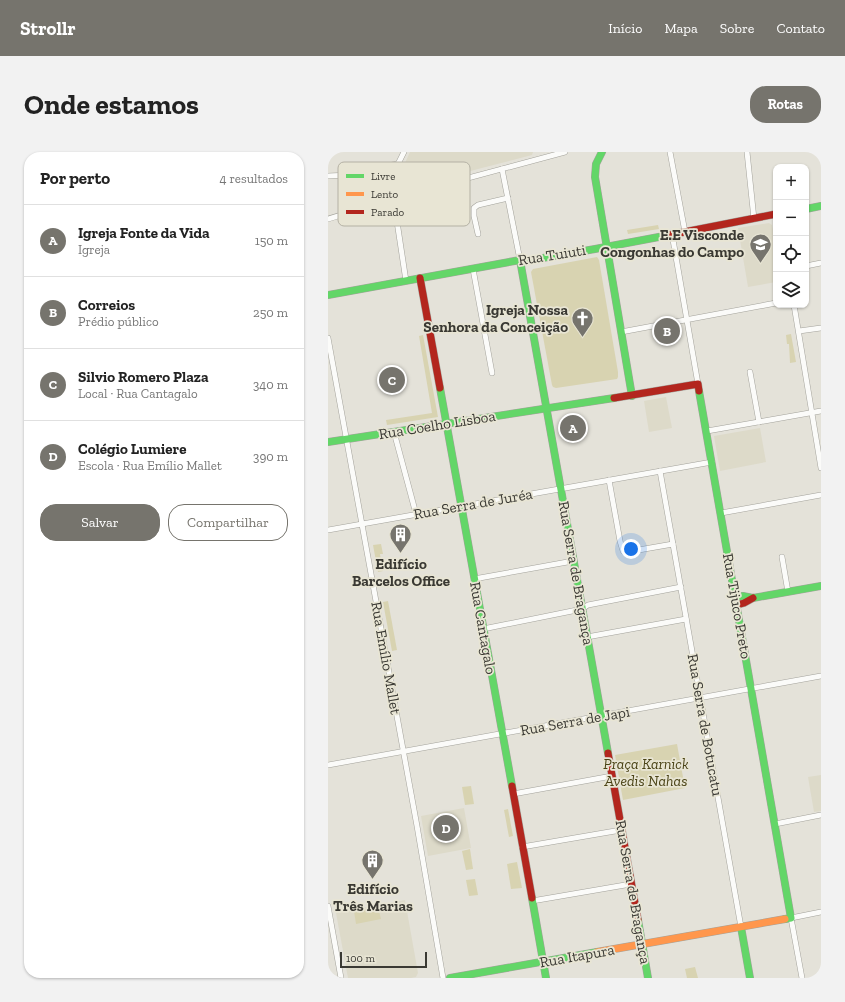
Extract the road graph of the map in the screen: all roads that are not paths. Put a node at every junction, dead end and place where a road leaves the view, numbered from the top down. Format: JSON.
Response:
{"nodes":[{"id":1,"x":404,"y":152,"type":"edge"},
{"id":2,"x":565,"y":152,"type":"edge"},
{"id":3,"x":670,"y":152,"type":"edge"},
{"id":4,"x":747,"y":152,"type":"edge"},
{"id":5,"x":598,"y":154,"type":"edge"},
{"id":6,"x":399,"y":162,"type":"edge"},
{"id":7,"x":502,"y":169,"type":"junction"},
{"id":8,"x":328,"y":176,"type":"edge"},
{"id":9,"x":338,"y":176,"type":"edge"},
{"id":10,"x":470,"y":178,"type":"edge"},
{"id":11,"x":508,"y":198,"type":"junction"},
{"id":12,"x":821,"y":206,"type":"edge"},
{"id":13,"x":809,"y":208,"type":"edge"},
{"id":14,"x":773,"y":215,"type":"edge"},
{"id":15,"x":338,"y":216,"type":"edge"},
{"id":16,"x":328,"y":219,"type":"edge"},
{"id":17,"x":754,"y":219,"type":"junction"},
{"id":18,"x":397,"y":226,"type":"edge"},
{"id":19,"x":684,"y":232,"type":"junction"},
{"id":20,"x":478,"y":234,"type":"dead end"},
{"id":21,"x":672,"y":234,"type":"junction"},
{"id":22,"x":607,"y":246,"type":"junction"},
{"id":23,"x":520,"y":260,"type":"junction"},
{"id":24,"x":821,"y":263,"type":"edge"},
{"id":25,"x":809,"y":265,"type":"edge"},
{"id":26,"x":473,"y":269,"type":"junction"},
{"id":27,"x":420,"y":278,"type":"junction"},
{"id":28,"x":406,"y":281,"type":"junction"},
{"id":29,"x":328,"y":295,"type":"edge"},
{"id":30,"x":773,"y":304,"type":"edge"},
{"id":31,"x":795,"y":308,"type":"edge"},
{"id":32,"x":687,"y":320,"type":"junction"},
{"id":33,"x":821,"y":328,"type":"edge"},
{"id":34,"x":799,"y":331,"type":"junction"},
{"id":35,"x":621,"y":332,"type":"junction"},
{"id":36,"x":328,"y":341,"type":"edge"},
{"id":37,"x":750,"y":372,"type":"dead end"},
{"id":38,"x":492,"y":374,"type":"dead end"},
{"id":39,"x":698,"y":384,"type":"junction"},
{"id":40,"x":632,"y":396,"type":"junction"},
{"id":41,"x":546,"y":409,"type":"junction"},
{"id":42,"x":821,"y":411,"type":"edge"},
{"id":43,"x":812,"y":413,"type":"junction"},
{"id":44,"x":759,"y":422,"type":"junction"},
{"id":45,"x":446,"y":424,"type":"junction"},
{"id":46,"x":706,"y":431,"type":"junction"},
{"id":47,"x":394,"y":432,"type":"junction"},
{"id":48,"x":347,"y":439,"type":"junction"},
{"id":49,"x":328,"y":442,"type":"edge"},
{"id":50,"x":712,"y":462,"type":"junction"},
{"id":51,"x":821,"y":468,"type":"edge"},
{"id":52,"x":660,"y":471,"type":"junction"},
{"id":53,"x":609,"y":480,"type":"junction"},
{"id":54,"x":560,"y":488,"type":"junction"},
{"id":55,"x":821,"y":496,"type":"edge"},
{"id":56,"x":461,"y":506,"type":"junction"},
{"id":57,"x":721,"y":513,"type":"junction"},
{"id":58,"x":416,"y":514,"type":"junction"},
{"id":59,"x":362,"y":523,"type":"junction"},
{"id":60,"x":328,"y":530,"type":"edge"},
{"id":61,"x":673,"y":544,"type":"junction"},
{"id":62,"x":782,"y":557,"type":"dead end"},
{"id":63,"x":574,"y":561,"type":"junction"},
{"id":64,"x":474,"y":579,"type":"junction"},
{"id":65,"x":821,"y":586,"type":"edge"},
{"id":66,"x":681,"y":587,"type":"junction"},
{"id":67,"x":788,"y":592,"type":"junction"},
{"id":68,"x":736,"y":601,"type":"junction"},
{"id":69,"x":582,"y":609,"type":"junction"},
{"id":70,"x":686,"y":619,"type":"junction"},
{"id":71,"x":483,"y":629,"type":"junction"},
{"id":72,"x":587,"y":637,"type":"junction"},
{"id":73,"x":821,"y":676,"type":"edge"},
{"id":74,"x":752,"y":689,"type":"junction"},
{"id":75,"x":700,"y":698,"type":"junction"},
{"id":76,"x":601,"y":716,"type":"junction"},
{"id":77,"x":502,"y":734,"type":"junction"},
{"id":78,"x":403,"y":752,"type":"junction"},
{"id":79,"x":328,"y":765,"type":"edge"},
{"id":80,"x":612,"y":776,"type":"junction"},
{"id":81,"x":513,"y":794,"type":"junction"},
{"id":82,"x":821,"y":815,"type":"edge"},
{"id":83,"x":775,"y":824,"type":"junction"},
{"id":84,"x":621,"y":830,"type":"junction"},
{"id":85,"x":522,"y":847,"type":"junction"},
{"id":86,"x":631,"y":884,"type":"junction"},
{"id":87,"x":532,"y":901,"type":"junction"},
{"id":88,"x":328,"y":906,"type":"edge"},
{"id":89,"x":821,"y":912,"type":"edge"},
{"id":90,"x":791,"y":918,"type":"junction"},
{"id":91,"x":740,"y":927,"type":"junction"},
{"id":92,"x":642,"y":944,"type":"junction"},
{"id":93,"x":543,"y":962,"type":"junction"},
{"id":94,"x":341,"y":978,"type":"edge"},
{"id":95,"x":443,"y":978,"type":"edge"},
{"id":96,"x":450,"y":978,"type":"edge"},
{"id":97,"x":546,"y":978,"type":"edge"},
{"id":98,"x":648,"y":978,"type":"edge"},
{"id":99,"x":750,"y":978,"type":"edge"},
{"id":100,"x":802,"y":978,"type":"edge"}],
"edges":[{"from":1,"to":6,"type":"street"},
{"from":2,"to":7,"type":"street"},
{"from":3,"to":19,"type":"street"},
{"from":4,"to":17,"type":"street"},
{"from":5,"to":22,"type":"street"},
{"from":7,"to":10,"type":"street"},
{"from":7,"to":11,"type":"street","name":"Rua Serra de Bragança"},
{"from":8,"to":9,"type":"street"},
{"from":11,"to":20,"type":"street"},
{"from":11,"to":23,"type":"street","name":"Rua Serra de Bragança"},
{"from":12,"to":13,"type":"street"},
{"from":14,"to":17,"type":"street","name":"Rua Tuiuti"},
{"from":15,"to":16,"type":"street"},
{"from":17,"to":19,"type":"street","name":"Rua Tuiuti"},
{"from":18,"to":28,"type":"street"},
{"from":19,"to":21,"type":"street","name":"Rua Tuiuti"},
{"from":21,"to":22,"type":"street","name":"Rua Tuiuti"},
{"from":21,"to":32,"type":"street","name":"Rua Tijuco Preto"},
{"from":22,"to":23,"type":"street","name":"Rua Tuiuti"},
{"from":22,"to":35,"type":"street"},
{"from":23,"to":26,"type":"street","name":"Rua Tuiuti"},
{"from":23,"to":41,"type":"street","name":"Rua Serra de Bragança"},
{"from":24,"to":25,"type":"street"},
{"from":26,"to":27,"type":"street","name":"Rua Tuiuti"},
{"from":26,"to":38,"type":"street"},
{"from":27,"to":28,"type":"street","name":"Rua Tuiuti"},
{"from":27,"to":45,"type":"street","name":"Rua Cantagalo"},
{"from":28,"to":29,"type":"street","name":"Rua Tuiuti"},
{"from":30,"to":32,"type":"street"},
{"from":31,"to":34,"type":"street"},
{"from":32,"to":35,"type":"street"},
{"from":32,"to":39,"type":"street","name":"Rua Tijuco Preto"},
{"from":33,"to":34,"type":"street"},
{"from":34,"to":43,"type":"street"},
{"from":35,"to":40,"type":"street"},
{"from":36,"to":48,"type":"street","name":"Rua Emílio Mallet"},
{"from":37,"to":44,"type":"street"},
{"from":39,"to":40,"type":"street"},
{"from":39,"to":46,"type":"street","name":"Rua Tijuco Preto"},
{"from":40,"to":41,"type":"street","name":"Rua Coelho Lisboa"},
{"from":41,"to":45,"type":"street","name":"Rua Coelho Lisboa"},
{"from":41,"to":54,"type":"street","name":"Rua Serra de Bragança"},
{"from":42,"to":43,"type":"street"},
{"from":43,"to":44,"type":"street"},
{"from":43,"to":51,"type":"street"},
{"from":44,"to":46,"type":"street"},
{"from":45,"to":47,"type":"street","name":"Rua Coelho Lisboa"},
{"from":45,"to":56,"type":"street","name":"Rua Cantagalo"},
{"from":46,"to":50,"type":"street","name":"Rua Tijuco Preto"},
{"from":47,"to":48,"type":"street","name":"Rua Coelho Lisboa"},
{"from":47,"to":58,"type":"street"},
{"from":48,"to":49,"type":"street","name":"Rua Coelho Lisboa"},
{"from":48,"to":59,"type":"street","name":"Rua Emílio Mallet"},
{"from":50,"to":52,"type":"street","name":"Rua Serra de Juréa"},
{"from":50,"to":57,"type":"street","name":"Rua Tijuco Preto"},
{"from":52,"to":53,"type":"street","name":"Rua Serra de Juréa"},
{"from":52,"to":61,"type":"street","name":"Rua Serra de Botucatu"},
{"from":53,"to":54,"type":"street","name":"Rua Serra de Juréa"},
{"from":53,"to":61,"type":"street"},
{"from":54,"to":56,"type":"street","name":"Rua Serra de Juréa"},
{"from":54,"to":63,"type":"street","name":"Rua Serra de Bragança"},
{"from":55,"to":57,"type":"street"},
{"from":56,"to":58,"type":"street","name":"Rua Serra de Juréa"},
{"from":56,"to":64,"type":"street","name":"Rua Cantagalo"},
{"from":57,"to":68,"type":"street","name":"Rua Tijuco Preto"},
{"from":58,"to":59,"type":"street","name":"Rua Serra de Juréa"},
{"from":59,"to":60,"type":"street","name":"Rua Serra de Juréa"},
{"from":59,"to":78,"type":"street","name":"Rua Emílio Mallet"},
{"from":61,"to":66,"type":"street","name":"Rua Serra de Botucatu"},
{"from":62,"to":67,"type":"street"},
{"from":63,"to":64,"type":"street"},
{"from":63,"to":69,"type":"street","name":"Rua Serra de Bragança"},
{"from":64,"to":71,"type":"street","name":"Rua Cantagalo"},
{"from":65,"to":67,"type":"street"},
{"from":66,"to":69,"type":"street"},
{"from":66,"to":70,"type":"street","name":"Rua Serra de Botucatu"},
{"from":67,"to":68,"type":"street"},
{"from":68,"to":74,"type":"street","name":"Rua Tijuco Preto"},
{"from":69,"to":71,"type":"street"},
{"from":69,"to":72,"type":"street","name":"Rua Serra de Bragança"},
{"from":70,"to":72,"type":"street"},
{"from":70,"to":75,"type":"street","name":"Rua Serra de Botucatu"},
{"from":71,"to":77,"type":"street","name":"Rua Cantagalo"},
{"from":72,"to":76,"type":"street","name":"Rua Serra de Bragança"},
{"from":73,"to":74,"type":"street","name":"Rua Serra de Japi"},
{"from":74,"to":75,"type":"street","name":"Rua Serra de Japi"},
{"from":74,"to":83,"type":"street","name":"Rua Tijuco Preto"},
{"from":75,"to":76,"type":"street","name":"Rua Serra de Japi"},
{"from":75,"to":91,"type":"street","name":"Rua Serra de Botucatu"},
{"from":76,"to":77,"type":"street","name":"Rua Serra de Japi"},
{"from":76,"to":80,"type":"street","name":"Rua Serra de Bragança"},
{"from":77,"to":78,"type":"street","name":"Rua Serra de Japi"},
{"from":77,"to":81,"type":"street","name":"Rua Cantagalo"},
{"from":78,"to":79,"type":"street","name":"Rua Serra de Japi"},
{"from":78,"to":95,"type":"street","name":"Rua Emílio Mallet"},
{"from":80,"to":81,"type":"street"},
{"from":80,"to":84,"type":"street","name":"Rua Serra de Bragança"},
{"from":81,"to":85,"type":"street","name":"Rua Cantagalo"},
{"from":82,"to":83,"type":"street"},
{"from":83,"to":90,"type":"street","name":"Rua Tijuco Preto"},
{"from":84,"to":85,"type":"street"},
{"from":84,"to":86,"type":"street","name":"Rua Serra de Bragança"},
{"from":85,"to":87,"type":"street","name":"Rua Cantagalo"},
{"from":86,"to":87,"type":"street"},
{"from":86,"to":92,"type":"street","name":"Rua Serra de Bragança"},
{"from":87,"to":93,"type":"street","name":"Rua Cantagalo"},
{"from":88,"to":94,"type":"street"},
{"from":89,"to":90,"type":"street","name":"Rua Itapura"},
{"from":90,"to":91,"type":"street","name":"Rua Itapura"},
{"from":90,"to":100,"type":"street","name":"Rua Tijuco Preto"},
{"from":91,"to":92,"type":"street","name":"Rua Itapura"},
{"from":91,"to":99,"type":"street","name":"Rua Serra de Botucatu"},
{"from":92,"to":93,"type":"street","name":"Rua Itapura"},
{"from":92,"to":98,"type":"street","name":"Rua Serra de Bragança"},
{"from":93,"to":96,"type":"street","name":"Rua Itapura"},
{"from":93,"to":97,"type":"street","name":"Rua Cantagalo"}]}
